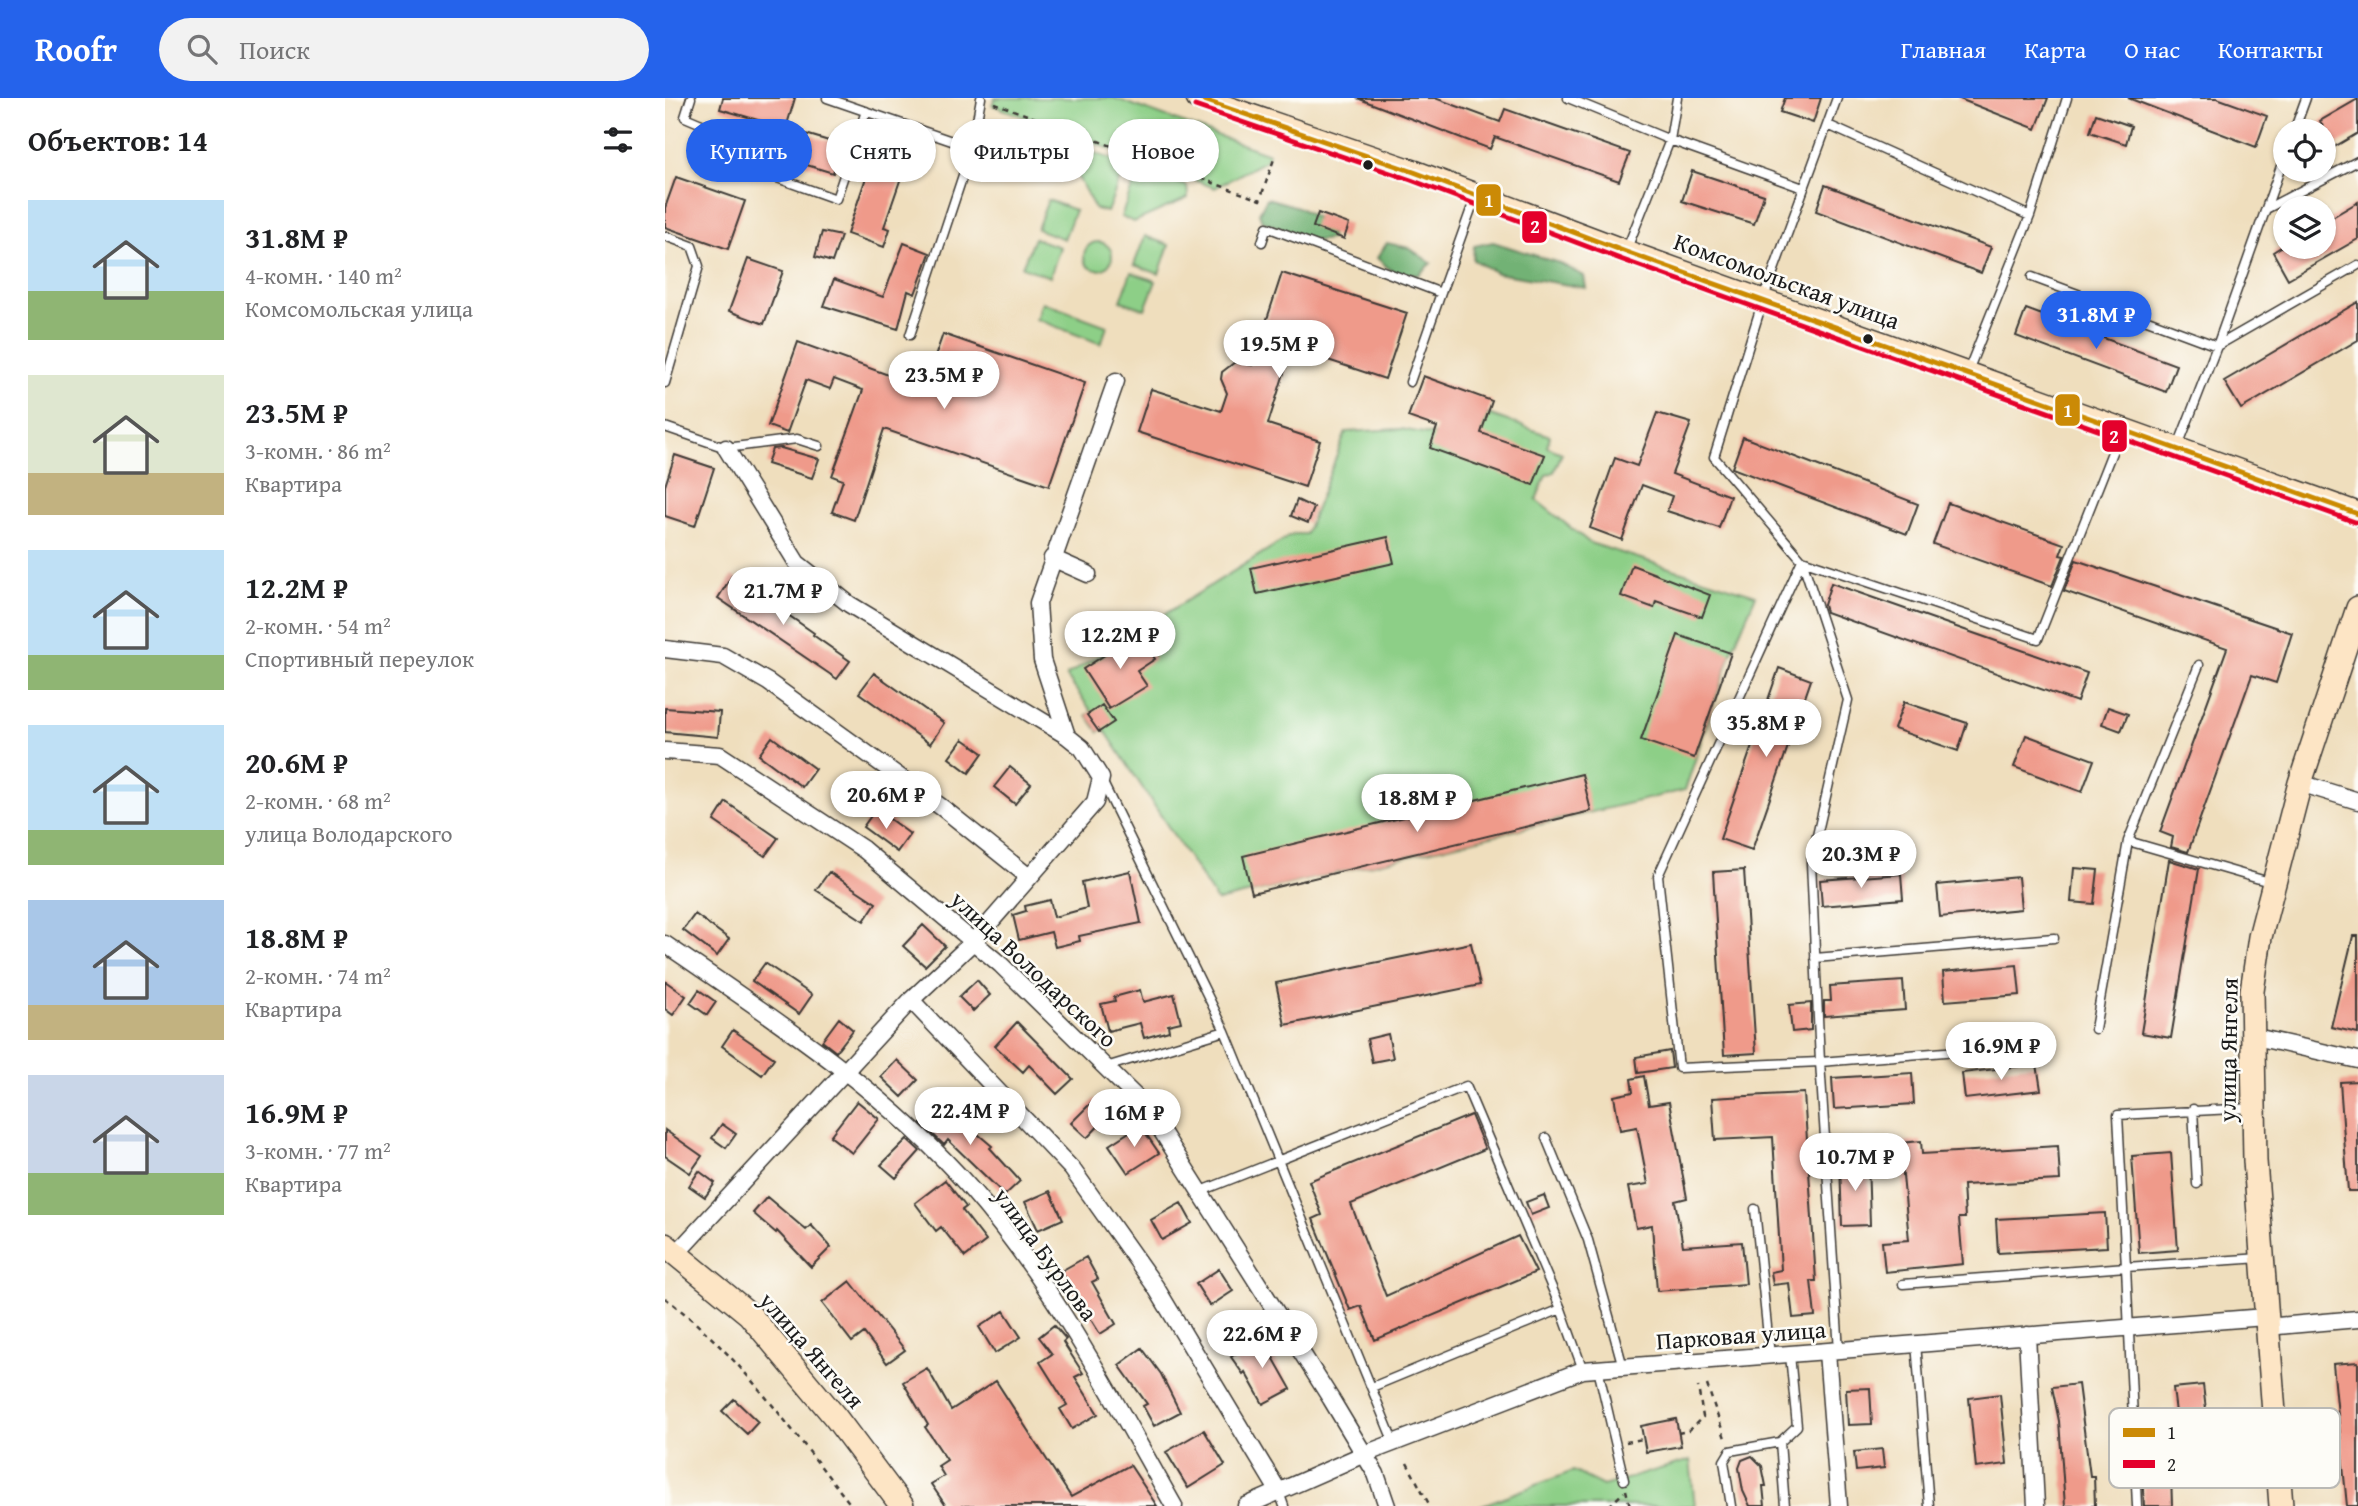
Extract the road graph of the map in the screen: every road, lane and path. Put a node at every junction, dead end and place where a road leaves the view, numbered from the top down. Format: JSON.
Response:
{"nodes":[{"id":1,"x":691,"y":98,"type":"edge"},
{"id":2,"x":827,"y":98,"type":"edge"},
{"id":3,"x":981,"y":98,"type":"edge"},
{"id":4,"x":1198,"y":98,"type":"edge"},
{"id":5,"x":1568,"y":98,"type":"edge"},
{"id":6,"x":1677,"y":98,"type":"edge"},
{"id":7,"x":1837,"y":98,"type":"edge"},
{"id":8,"x":2067,"y":98,"type":"edge"},
{"id":9,"x":2306,"y":98,"type":"edge"},
{"id":10,"x":1224,"y":103,"type":"edge"},
{"id":11,"x":866,"y":111,"type":"junction"},
{"id":12,"x":977,"y":119,"type":"edge"},
{"id":13,"x":2298,"y":119,"type":"edge"},
{"id":14,"x":1828,"y":125,"type":"junction"},
{"id":15,"x":950,"y":140,"type":"edge"},
{"id":16,"x":1670,"y":140,"type":"junction"},
{"id":17,"x":1274,"y":159,"type":"dead end"},
{"id":18,"x":2358,"y":161,"type":"edge"},
{"id":19,"x":961,"y":182,"type":"edge"},
{"id":20,"x":2276,"y":182,"type":"edge"},
{"id":21,"x":1803,"y":188,"type":"junction"},
{"id":22,"x":1476,"y":195,"type":"junction"},
{"id":23,"x":2266,"y":209,"type":"junction"},
{"id":24,"x":2030,"y":216,"type":"junction"},
{"id":25,"x":665,"y":236,"type":"edge"},
{"id":26,"x":1262,"y":242,"type":"dead end"},
{"id":27,"x":1626,"y":252,"type":"junction"},
{"id":28,"x":2358,"y":265,"type":"edge"},
{"id":29,"x":2032,"y":277,"type":"dead end"},
{"id":30,"x":1441,"y":293,"type":"junction"},
{"id":31,"x":1763,"y":300,"type":"junction"},
{"id":32,"x":910,"y":335,"type":"dead end"},
{"id":33,"x":2217,"y":346,"type":"junction"},
{"id":34,"x":1967,"y":374,"type":"junction"},
{"id":35,"x":1116,"y":380,"type":"dead end"},
{"id":36,"x":1410,"y":382,"type":"dead end"},
{"id":37,"x":665,"y":383,"type":"edge"},
{"id":38,"x":665,"y":427,"type":"edge"},
{"id":39,"x":2121,"y":430,"type":"junction"},
{"id":40,"x":819,"y":446,"type":"dead end"},
{"id":41,"x":726,"y":448,"type":"junction"},
{"id":42,"x":2176,"y":448,"type":"junction"},
{"id":43,"x":2358,"y":514,"type":"edge"},
{"id":44,"x":1052,"y":558,"type":"junction"},
{"id":45,"x":1801,"y":560,"type":"junction"},
{"id":46,"x":1088,"y":574,"type":"dead end"},
{"id":47,"x":2358,"y":610,"type":"edge"},
{"id":48,"x":665,"y":649,"type":"edge"},
{"id":49,"x":2199,"y":665,"type":"dead end"},
{"id":50,"x":1067,"y":736,"type":"junction"},
{"id":51,"x":665,"y":751,"type":"edge"},
{"id":52,"x":1101,"y":778,"type":"junction"},
{"id":53,"x":2300,"y":783,"type":"junction"},
{"id":54,"x":2358,"y":801,"type":"edge"},
{"id":55,"x":2128,"y":841,"type":"junction"},
{"id":56,"x":1029,"y":877,"type":"junction"},
{"id":57,"x":2273,"y":883,"type":"junction"},
{"id":58,"x":2054,"y":938,"type":"dead end"},
{"id":59,"x":973,"y":942,"type":"junction"},
{"id":60,"x":665,"y":944,"type":"edge"},
{"id":61,"x":1815,"y":958,"type":"junction"},
{"id":62,"x":911,"y":1000,"type":"junction"},
{"id":63,"x":2095,"y":1029,"type":"dead end"},
{"id":64,"x":1226,"y":1031,"type":"junction"},
{"id":65,"x":2251,"y":1036,"type":"junction"},
{"id":66,"x":2046,"y":1044,"type":"dead end"},
{"id":67,"x":2358,"y":1060,"type":"edge"},
{"id":68,"x":1820,"y":1062,"type":"junction"},
{"id":69,"x":1106,"y":1067,"type":"junction"},
{"id":70,"x":847,"y":1072,"type":"junction"},
{"id":71,"x":2252,"y":1108,"type":"junction"},
{"id":72,"x":2193,"y":1109,"type":"junction"},
{"id":73,"x":1546,"y":1138,"type":"dead end"},
{"id":74,"x":1277,"y":1161,"type":"junction"},
{"id":75,"x":2197,"y":1184,"type":"dead end"},
{"id":76,"x":1199,"y":1192,"type":"junction"},
{"id":77,"x":1755,"y":1209,"type":"dead end"},
{"id":78,"x":671,"y":1249,"type":"edge"},
{"id":79,"x":2261,"y":1258,"type":"junction"},
{"id":80,"x":2126,"y":1267,"type":"junction"},
{"id":81,"x":1903,"y":1284,"type":"dead end"},
{"id":82,"x":665,"y":1298,"type":"edge"},
{"id":83,"x":1561,"y":1309,"type":"junction"},
{"id":84,"x":2358,"y":1319,"type":"edge"},
{"id":85,"x":2266,"y":1322,"type":"junction"},
{"id":86,"x":2129,"y":1326,"type":"junction"},
{"id":87,"x":2028,"y":1335,"type":"junction"},
{"id":88,"x":1916,"y":1343,"type":"junction"},
{"id":89,"x":1833,"y":1351,"type":"junction"},
{"id":90,"x":1790,"y":1355,"type":"junction"},
{"id":91,"x":1770,"y":1356,"type":"junction"},
{"id":92,"x":1623,"y":1367,"type":"junction"},
{"id":93,"x":1590,"y":1370,"type":"junction"},
{"id":94,"x":1707,"y":1385,"type":"dead end"},
{"id":95,"x":1372,"y":1387,"type":"junction"},
{"id":96,"x":1698,"y":1387,"type":"dead end"},
{"id":97,"x":2133,"y":1408,"type":"edge"},
{"id":98,"x":2273,"y":1408,"type":"edge"},
{"id":99,"x":1678,"y":1433,"type":"dead end"},
{"id":100,"x":1643,"y":1439,"type":"dead end"},
{"id":101,"x":1623,"y":1442,"type":"dead end"},
{"id":102,"x":1780,"y":1442,"type":"junction"},
{"id":103,"x":1394,"y":1443,"type":"junction"},
{"id":104,"x":1730,"y":1451,"type":"junction"},
{"id":105,"x":1363,"y":1455,"type":"junction"},
{"id":106,"x":1407,"y":1463,"type":"dead end"},
{"id":107,"x":1624,"y":1480,"type":"dead end"},
{"id":108,"x":2136,"y":1488,"type":"edge"},
{"id":109,"x":2280,"y":1488,"type":"edge"},
{"id":110,"x":1626,"y":1489,"type":"dead end"},
{"id":111,"x":1282,"y":1499,"type":"edge"},
{"id":112,"x":852,"y":1506,"type":"edge"},
{"id":113,"x":902,"y":1506,"type":"edge"},
{"id":114,"x":1174,"y":1506,"type":"edge"},
{"id":115,"x":1246,"y":1506,"type":"edge"},
{"id":116,"x":1387,"y":1506,"type":"edge"},
{"id":117,"x":1430,"y":1506,"type":"edge"},
{"id":118,"x":1609,"y":1506,"type":"edge"},
{"id":119,"x":1731,"y":1506,"type":"edge"},
{"id":120,"x":1785,"y":1506,"type":"edge"},
{"id":121,"x":1839,"y":1506,"type":"edge"},
{"id":122,"x":1929,"y":1506,"type":"edge"},
{"id":123,"x":2036,"y":1506,"type":"edge"},
{"id":124,"x":2137,"y":1506,"type":"edge"},
{"id":125,"x":2281,"y":1506,"type":"edge"}],
"edges":[{"from":1,"to":11,"type":"lane"},
{"from":2,"to":11,"type":"lane"},
{"from":3,"to":12,"type":"lane"},
{"from":3,"to":17,"type":"path"},
{"from":4,"to":10,"type":"main road","name":"Комсомольская улица"},
{"from":5,"to":16,"type":"lane"},
{"from":6,"to":16,"type":"lane"},
{"from":7,"to":14,"type":"lane"},
{"from":8,"to":24,"type":"lane"},
{"from":9,"to":13,"type":"lane"},
{"from":10,"to":22,"type":"main road","name":"Комсомольская улица"},
{"from":11,"to":15,"type":"lane"},
{"from":14,"to":21,"type":"lane"},
{"from":14,"to":24,"type":"lane"},
{"from":16,"to":21,"type":"lane"},
{"from":16,"to":27,"type":"lane"},
{"from":18,"to":23,"type":"lane"},
{"from":19,"to":32,"type":"lane"},
{"from":20,"to":23,"type":"lane"},
{"from":21,"to":31,"type":"lane"},
{"from":22,"to":27,"type":"main road","name":"Комсомольская улица"},
{"from":22,"to":30,"type":"lane"},
{"from":23,"to":33,"type":"lane"},
{"from":24,"to":34,"type":"lane"},
{"from":25,"to":37,"type":"lane"},
{"from":26,"to":30,"type":"lane"},
{"from":27,"to":31,"type":"main road","name":"Комсомольская улица"},
{"from":28,"to":33,"type":"lane"},
{"from":29,"to":33,"type":"lane"},
{"from":30,"to":36,"type":"lane"},
{"from":31,"to":34,"type":"main road","name":"Комсомольская улица"},
{"from":31,"to":45,"type":"lane"},
{"from":33,"to":42,"type":"lane"},
{"from":34,"to":39,"type":"main road","name":"Комсомольская улица"},
{"from":35,"to":44,"type":"street"},
{"from":38,"to":41,"type":"lane"},
{"from":39,"to":42,"type":"main road","name":"Комсомольская улица"},
{"from":39,"to":45,"type":"lane"},
{"from":40,"to":41,"type":"lane"},
{"from":41,"to":50,"type":"street"},
{"from":42,"to":43,"type":"main road","name":"Комсомольская улица"},
{"from":44,"to":46,"type":"street"},
{"from":44,"to":50,"type":"street"},
{"from":45,"to":61,"type":"lane"},
{"from":45,"to":68,"type":"lane"},
{"from":47,"to":53,"type":"main road","name":"улица Янгеля"},
{"from":48,"to":56,"type":"street"},
{"from":49,"to":55,"type":"lane"},
{"from":50,"to":52,"type":"street"},
{"from":51,"to":59,"type":"street","name":"улица Володарского"},
{"from":52,"to":56,"type":"street"},
{"from":52,"to":64,"type":"lane"},
{"from":53,"to":54,"type":"street"},
{"from":53,"to":57,"type":"main road","name":"улица Янгеля"},
{"from":55,"to":57,"type":"lane"},
{"from":55,"to":63,"type":"lane"},
{"from":56,"to":59,"type":"street"},
{"from":57,"to":65,"type":"main road","name":"улица Янгеля"},
{"from":58,"to":61,"type":"lane"},
{"from":59,"to":62,"type":"street"},
{"from":59,"to":69,"type":"street","name":"улица Володарского"},
{"from":60,"to":70,"type":"street","name":"улица Бурлова"},
{"from":61,"to":68,"type":"lane"},
{"from":62,"to":70,"type":"street"},
{"from":62,"to":111,"type":"street"},
{"from":64,"to":69,"type":"lane"},
{"from":64,"to":74,"type":"lane"},
{"from":65,"to":67,"type":"street"},
{"from":65,"to":71,"type":"main road","name":"улица Янгеля"},
{"from":66,"to":68,"type":"lane"},
{"from":68,"to":89,"type":"lane"},
{"from":69,"to":76,"type":"street","name":"улица Володарского"},
{"from":70,"to":78,"type":"street"},
{"from":70,"to":114,"type":"street","name":"улица Бурлова"},
{"from":71,"to":72,"type":"lane"},
{"from":71,"to":79,"type":"main road","name":"улица Янгеля"},
{"from":72,"to":75,"type":"lane"},
{"from":72,"to":80,"type":"lane"},
{"from":73,"to":92,"type":"lane"},
{"from":74,"to":76,"type":"lane"},
{"from":74,"to":83,"type":"lane"},
{"from":74,"to":95,"type":"lane"},
{"from":76,"to":105,"type":"street","name":"улица Володарского"},
{"from":77,"to":91,"type":"lane"},
{"from":78,"to":113,"type":"main road","name":"улица Янгеля"},
{"from":79,"to":80,"type":"lane"},
{"from":79,"to":85,"type":"main road","name":"улица Янгеля"},
{"from":80,"to":81,"type":"lane"},
{"from":80,"to":86,"type":"lane"},
{"from":82,"to":112,"type":"path"},
{"from":83,"to":93,"type":"lane"},
{"from":83,"to":95,"type":"lane"},
{"from":84,"to":85,"type":"street","name":"Парковая улица"},
{"from":85,"to":86,"type":"street","name":"Парковая улица"},
{"from":85,"to":98,"type":"main road","name":"улица Янгеля"},
{"from":86,"to":87,"type":"street","name":"Парковая улица"},
{"from":86,"to":97,"type":"lane"},
{"from":87,"to":88,"type":"street","name":"Парковая улица"},
{"from":87,"to":123,"type":"street"},
{"from":88,"to":89,"type":"street","name":"Парковая улица"},
{"from":88,"to":122,"type":"lane"},
{"from":89,"to":90,"type":"street","name":"Парковая улица"},
{"from":89,"to":121,"type":"street"},
{"from":90,"to":91,"type":"street","name":"Парковая улица"},
{"from":90,"to":102,"type":"lane"},
{"from":91,"to":92,"type":"street","name":"Парковая улица"},
{"from":92,"to":93,"type":"street","name":"Парковая улица"},
{"from":93,"to":103,"type":"street","name":"Парковая улица"},
{"from":93,"to":107,"type":"lane"},
{"from":94,"to":104,"type":"path"},
{"from":95,"to":103,"type":"lane"},
{"from":96,"to":99,"type":"path"},
{"from":100,"to":101,"type":"path"},
{"from":102,"to":104,"type":"lane"},
{"from":102,"to":120,"type":"lane"},
{"from":103,"to":105,"type":"street","name":"Парковая улица"},
{"from":104,"to":119,"type":"lane"},
{"from":105,"to":111,"type":"street","name":"Парковая улица"},
{"from":105,"to":116,"type":"street","name":"улица Володарского"},
{"from":106,"to":117,"type":"path"},
{"from":108,"to":124,"type":"lane"},
{"from":109,"to":125,"type":"main road","name":"улица Янгеля"},
{"from":110,"to":118,"type":"path"},
{"from":111,"to":115,"type":"street","name":"Парковая улица"}]}
